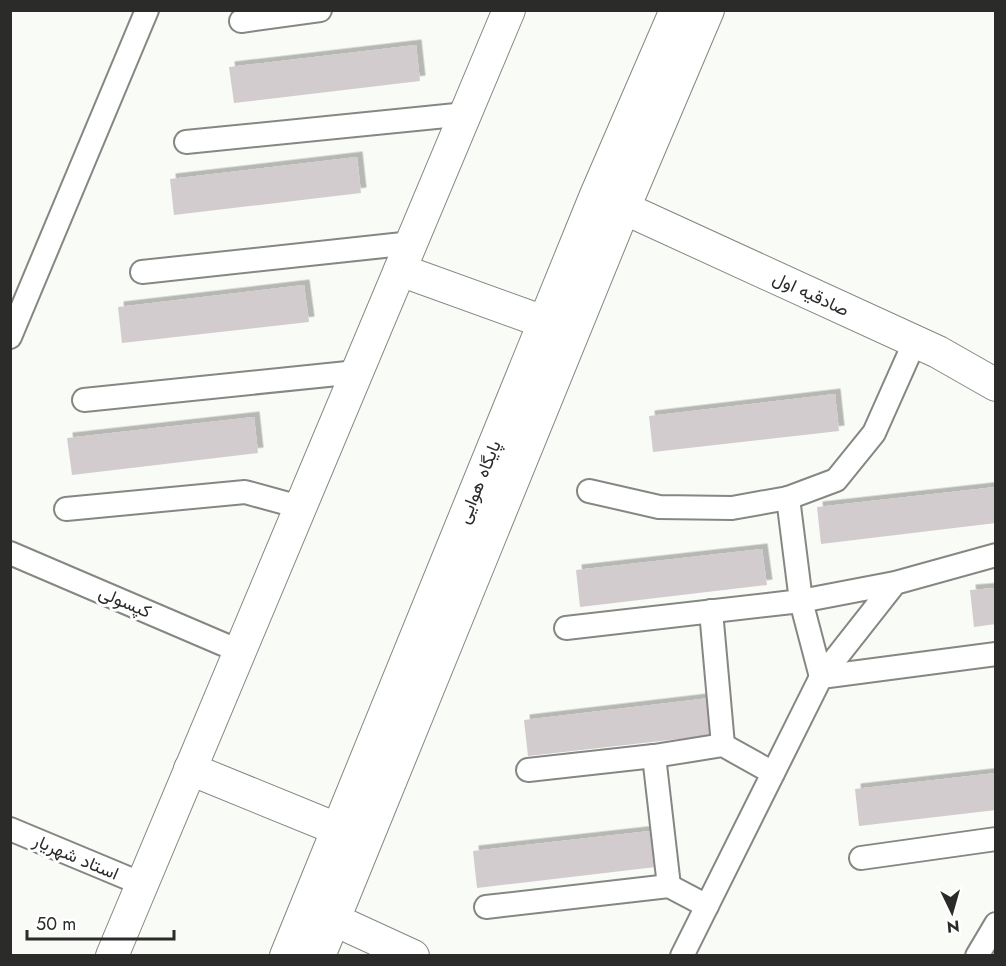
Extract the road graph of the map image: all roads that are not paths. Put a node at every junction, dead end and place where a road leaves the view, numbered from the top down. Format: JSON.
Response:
{"nodes":[{"id":1,"x":147,"y":10,"type":"edge"},
{"id":2,"x":320,"y":10,"type":"edge"},
{"id":3,"x":509,"y":10,"type":"edge"},
{"id":4,"x":676,"y":10,"type":"edge"},
{"id":5,"x":708,"y":10,"type":"edge"},
{"id":6,"x":241,"y":21,"type":"dead end"},
{"id":7,"x":466,"y":114,"type":"junction"},
{"id":8,"x":186,"y":142,"type":"dead end"},
{"id":9,"x":610,"y":201,"type":"junction"},
{"id":10,"x":406,"y":256,"type":"junction"},
{"id":11,"x":142,"y":272,"type":"dead end"},
{"id":12,"x":544,"y":322,"type":"junction"},
{"id":13,"x":10,"y":338,"type":"edge"},
{"id":14,"x":915,"y":341,"type":"junction"},
{"id":15,"x":357,"y":372,"type":"junction"},
{"id":16,"x":996,"y":385,"type":"edge"},
{"id":17,"x":84,"y":400,"type":"dead end"},
{"id":18,"x":589,"y":491,"type":"dead end"},
{"id":19,"x":788,"y":498,"type":"junction"},
{"id":20,"x":300,"y":507,"type":"junction"},
{"id":21,"x":66,"y":509,"type":"dead end"},
{"id":22,"x":10,"y":553,"type":"edge"},
{"id":23,"x":996,"y":555,"type":"edge"},
{"id":24,"x":895,"y":583,"type":"junction"},
{"id":25,"x":801,"y":601,"type":"junction"},
{"id":26,"x":711,"y":611,"type":"junction"},
{"id":27,"x":566,"y":628,"type":"dead end"},
{"id":28,"x":239,"y":651,"type":"junction"},
{"id":29,"x":996,"y":654,"type":"edge"},
{"id":30,"x":821,"y":677,"type":"junction"},
{"id":31,"x":723,"y":745,"type":"junction"},
{"id":32,"x":654,"y":756,"type":"junction"},
{"id":33,"x":190,"y":769,"type":"junction"},
{"id":34,"x":528,"y":770,"type":"dead end"},
{"id":35,"x":773,"y":773,"type":"junction"},
{"id":36,"x":10,"y":829,"type":"edge"},
{"id":37,"x":337,"y":830,"type":"junction"},
{"id":38,"x":996,"y":839,"type":"edge"},
{"id":39,"x":861,"y":858,"type":"dead end"},
{"id":40,"x":142,"y":884,"type":"junction"},
{"id":41,"x":669,"y":886,"type":"junction"},
{"id":42,"x":707,"y":906,"type":"junction"},
{"id":43,"x":306,"y":907,"type":"junction"},
{"id":44,"x":486,"y":908,"type":"dead end"},
{"id":45,"x":334,"y":920,"type":"junction"},
{"id":46,"x":996,"y":924,"type":"edge"},
{"id":47,"x":112,"y":956,"type":"edge"},
{"id":48,"x":286,"y":956,"type":"edge"},
{"id":49,"x":320,"y":956,"type":"edge"},
{"id":50,"x":413,"y":956,"type":"edge"},
{"id":51,"x":682,"y":956,"type":"edge"},
{"id":52,"x":976,"y":956,"type":"edge"}],
"edges":[{"from":1,"to":13,"type":"street"},
{"from":2,"to":6,"type":"street"},
{"from":3,"to":7,"type":"main road"},
{"from":4,"to":9,"type":"main road","name":"پایگاه هوایی"},
{"from":5,"to":9,"type":"main road","name":"پایگاه هوایی"},
{"from":7,"to":8,"type":"street"},
{"from":7,"to":10,"type":"main road"},
{"from":9,"to":12,"type":"main road","name":"پایگاه هوایی"},
{"from":9,"to":14,"type":"main road","name":"صادقیه اول"},
{"from":9,"to":45,"type":"main road","name":"پایگاه هوایی"},
{"from":10,"to":11,"type":"street"},
{"from":10,"to":12,"type":"main road"},
{"from":10,"to":15,"type":"main road"},
{"from":12,"to":37,"type":"main road","name":"پایگاه هوایی"},
{"from":14,"to":16,"type":"main road","name":"صادقیه اول"},
{"from":14,"to":19,"type":"street"},
{"from":15,"to":17,"type":"street"},
{"from":15,"to":20,"type":"main road"},
{"from":18,"to":19,"type":"street"},
{"from":19,"to":25,"type":"street"},
{"from":20,"to":21,"type":"street"},
{"from":20,"to":28,"type":"main road"},
{"from":22,"to":28,"type":"street","name":"کپسولی"},
{"from":23,"to":24,"type":"street"},
{"from":24,"to":25,"type":"street"},
{"from":24,"to":30,"type":"street"},
{"from":25,"to":26,"type":"street"},
{"from":25,"to":30,"type":"street"},
{"from":26,"to":27,"type":"street"},
{"from":26,"to":31,"type":"street"},
{"from":28,"to":33,"type":"main road"},
{"from":29,"to":30,"type":"street"},
{"from":30,"to":35,"type":"street"},
{"from":31,"to":32,"type":"street"},
{"from":31,"to":35,"type":"street"},
{"from":32,"to":34,"type":"street"},
{"from":32,"to":41,"type":"street"},
{"from":33,"to":37,"type":"main road"},
{"from":33,"to":40,"type":"main road"},
{"from":35,"to":42,"type":"street"},
{"from":36,"to":40,"type":"street","name":"استاد شهریار"},
{"from":37,"to":43,"type":"main road","name":"پایگاه هوایی"},
{"from":38,"to":39,"type":"street"},
{"from":40,"to":47,"type":"main road"},
{"from":41,"to":42,"type":"street"},
{"from":41,"to":44,"type":"street"},
{"from":42,"to":51,"type":"street"},
{"from":43,"to":45,"type":"main road"},
{"from":43,"to":48,"type":"main road","name":"پایگاه هوایی"},
{"from":45,"to":49,"type":"main road","name":"پایگاه هوایی"},
{"from":45,"to":50,"type":"main road"},
{"from":46,"to":52,"type":"street"}]}
